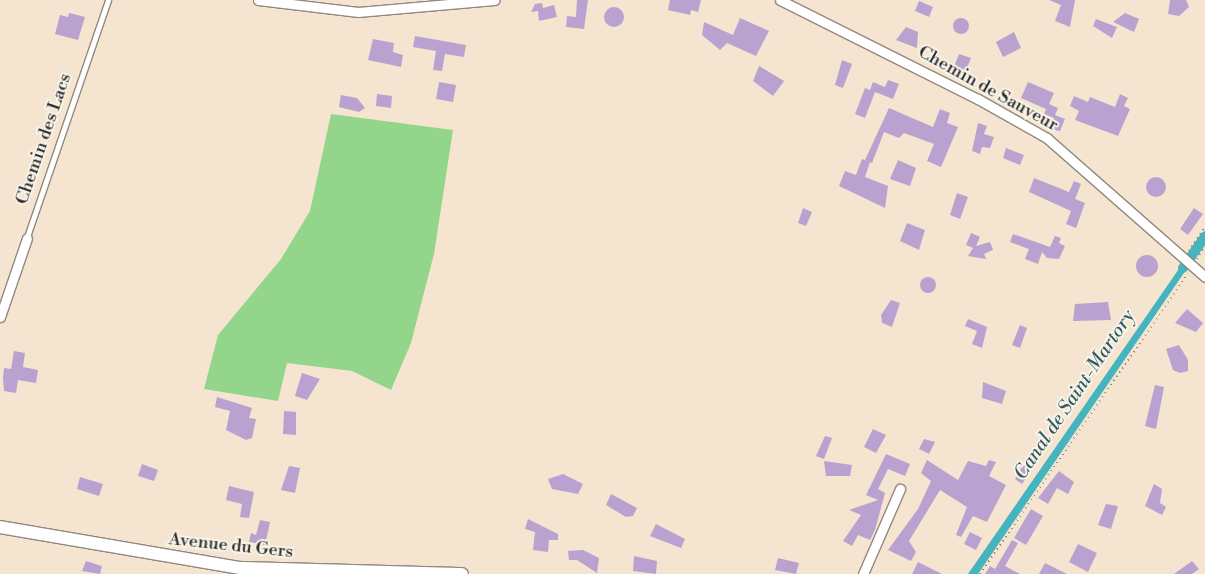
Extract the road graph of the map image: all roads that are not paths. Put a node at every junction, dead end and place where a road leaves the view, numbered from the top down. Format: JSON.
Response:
{"nodes":[{"id":1,"x":108,"y":0,"type":"edge"},
{"id":2,"x":258,"y":0,"type":"edge"},
{"id":3,"x":494,"y":0,"type":"edge"},
{"id":4,"x":780,"y":0,"type":"edge"},
{"id":5,"x":26,"y":238,"type":"joint"},
{"id":6,"x":1205,"y":277,"type":"edge"},
{"id":7,"x":0,"y":317,"type":"edge"},
{"id":8,"x":900,"y":489,"type":"dead end"},
{"id":9,"x":0,"y":527,"type":"edge"},
{"id":10,"x":462,"y":574,"type":"edge"},
{"id":11,"x":863,"y":574,"type":"edge"}],
"edges":[{"from":1,"to":5,"type":"lane","name":"Chemin des Lacs"},
{"from":2,"to":3,"type":"street"},
{"from":4,"to":6,"type":"street","name":"Chemin de Sauveur"},
{"from":5,"to":7,"type":"street","name":"Chemin des Lacs"},
{"from":8,"to":11,"type":"street"},
{"from":9,"to":10,"type":"main road","name":"Avenue du Gers"}]}
